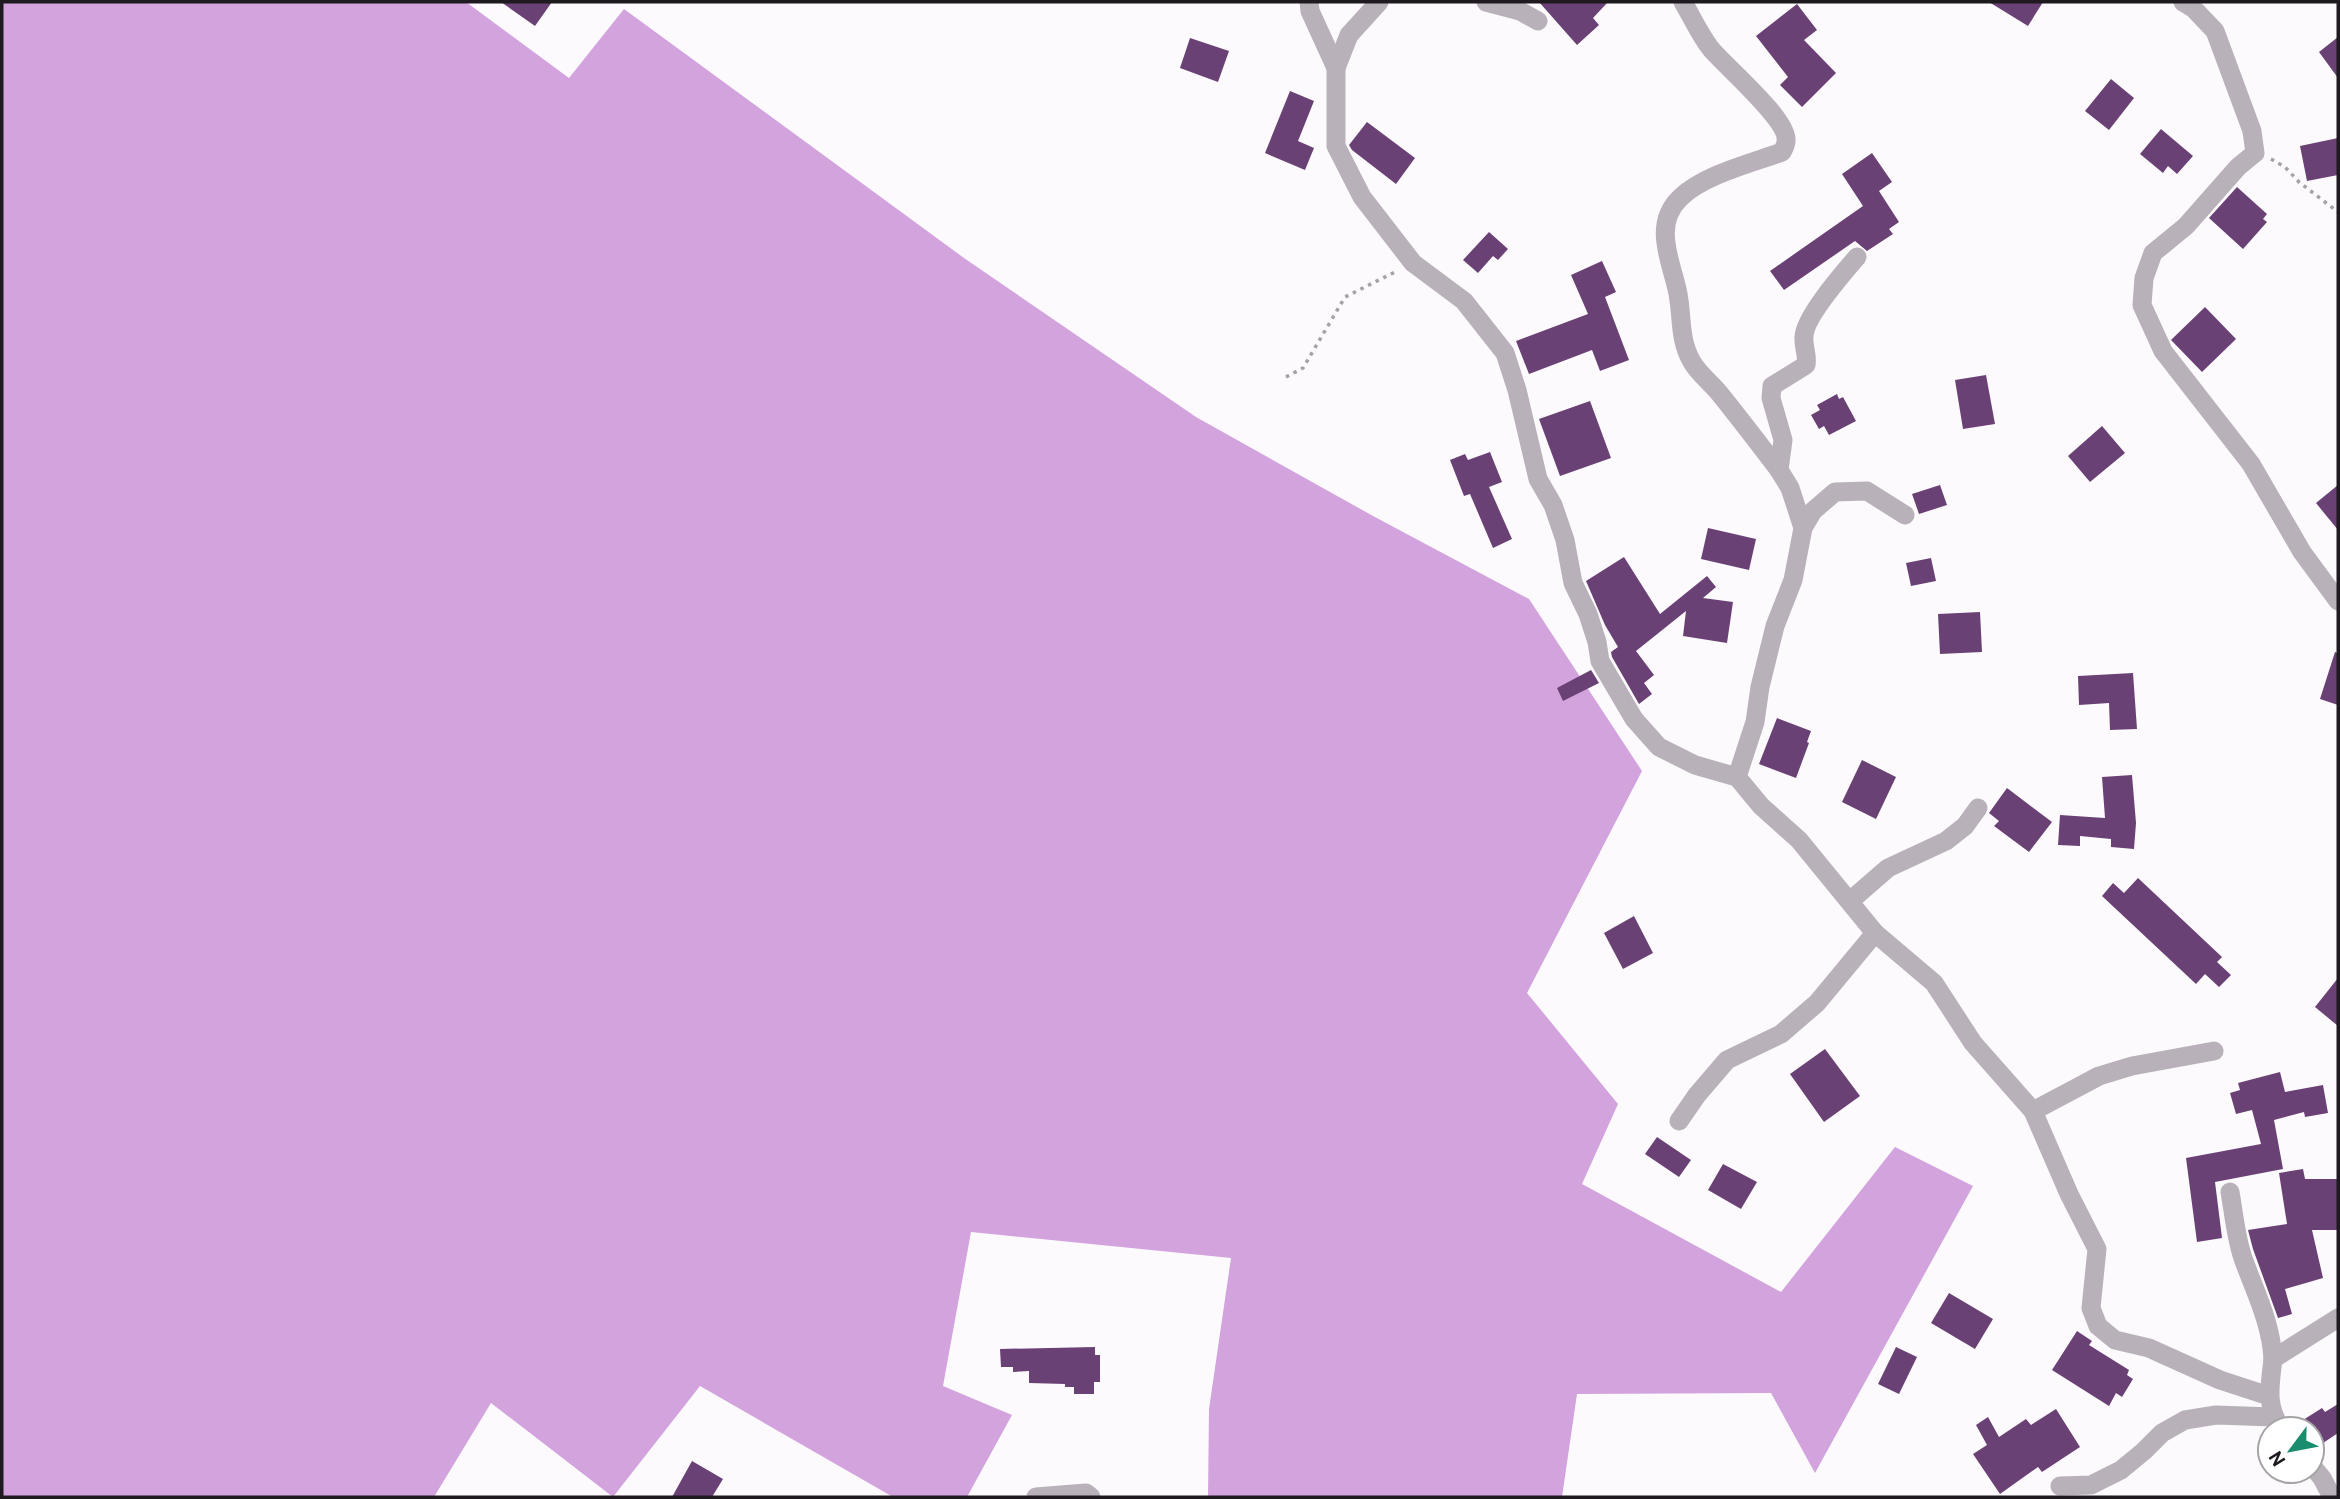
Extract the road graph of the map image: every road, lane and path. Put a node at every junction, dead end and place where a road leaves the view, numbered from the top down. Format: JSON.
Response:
{"nodes":[{"id":1,"x":1309,"y":2,"type":"edge"},
{"id":2,"x":1379,"y":2,"type":"edge"},
{"id":3,"x":1486,"y":2,"type":"edge"},
{"id":4,"x":1683,"y":2,"type":"edge"},
{"id":5,"x":2183,"y":2,"type":"edge"},
{"id":6,"x":1538,"y":20,"type":"dead end"},
{"id":7,"x":1336,"y":68,"type":"junction"},
{"id":8,"x":2255,"y":153,"type":"junction"},
{"id":9,"x":2338,"y":212,"type":"edge"},
{"id":10,"x":1857,"y":257,"type":"dead end"},
{"id":11,"x":1413,"y":263,"type":"junction"},
{"id":12,"x":1286,"y":377,"type":"dead end"},
{"id":13,"x":1780,"y":470,"type":"junction"},
{"id":14,"x":1905,"y":515,"type":"dead end"},
{"id":15,"x":1803,"y":528,"type":"junction"},
{"id":16,"x":2338,"y":601,"type":"edge"},
{"id":17,"x":1737,"y":778,"type":"junction"},
{"id":18,"x":1978,"y":808,"type":"dead end"},
{"id":19,"x":1850,"y":901,"type":"junction"},
{"id":20,"x":1875,"y":933,"type":"junction"},
{"id":21,"x":2214,"y":1051,"type":"dead end"},
{"id":22,"x":2033,"y":1111,"type":"junction"},
{"id":23,"x":1679,"y":1121,"type":"dead end"},
{"id":24,"x":2230,"y":1192,"type":"dead end"},
{"id":25,"x":2338,"y":1318,"type":"edge"},
{"id":26,"x":2273,"y":1359,"type":"junction"},
{"id":27,"x":2269,"y":1396,"type":"junction"},
{"id":28,"x":2275,"y":1415,"type":"edge"},
{"id":29,"x":2256,"y":1420,"type":"edge"},
{"id":30,"x":2060,"y":1486,"type":"dead end"},
{"id":31,"x":1036,"y":1497,"type":"edge"},
{"id":32,"x":1091,"y":1497,"type":"edge"}],
"edges":[{"from":1,"to":7,"type":"street"},
{"from":2,"to":7,"type":"street"},
{"from":3,"to":6,"type":"street"},
{"from":4,"to":13,"type":"street"},
{"from":5,"to":8,"type":"street"},
{"from":7,"to":11,"type":"street"},
{"from":8,"to":9,"type":"path"},
{"from":8,"to":16,"type":"street"},
{"from":10,"to":13,"type":"street"},
{"from":11,"to":12,"type":"path"},
{"from":11,"to":17,"type":"street"},
{"from":13,"to":15,"type":"street"},
{"from":14,"to":15,"type":"street"},
{"from":15,"to":17,"type":"street"},
{"from":17,"to":19,"type":"street"},
{"from":18,"to":19,"type":"street"},
{"from":19,"to":20,"type":"street"},
{"from":20,"to":22,"type":"street"},
{"from":20,"to":23,"type":"street"},
{"from":21,"to":22,"type":"street"},
{"from":22,"to":27,"type":"street"},
{"from":24,"to":26,"type":"street"},
{"from":25,"to":26,"type":"street"},
{"from":26,"to":27,"type":"street"},
{"from":27,"to":28,"type":"street"},
{"from":29,"to":30,"type":"street"},
{"from":31,"to":32,"type":"street"}]}
